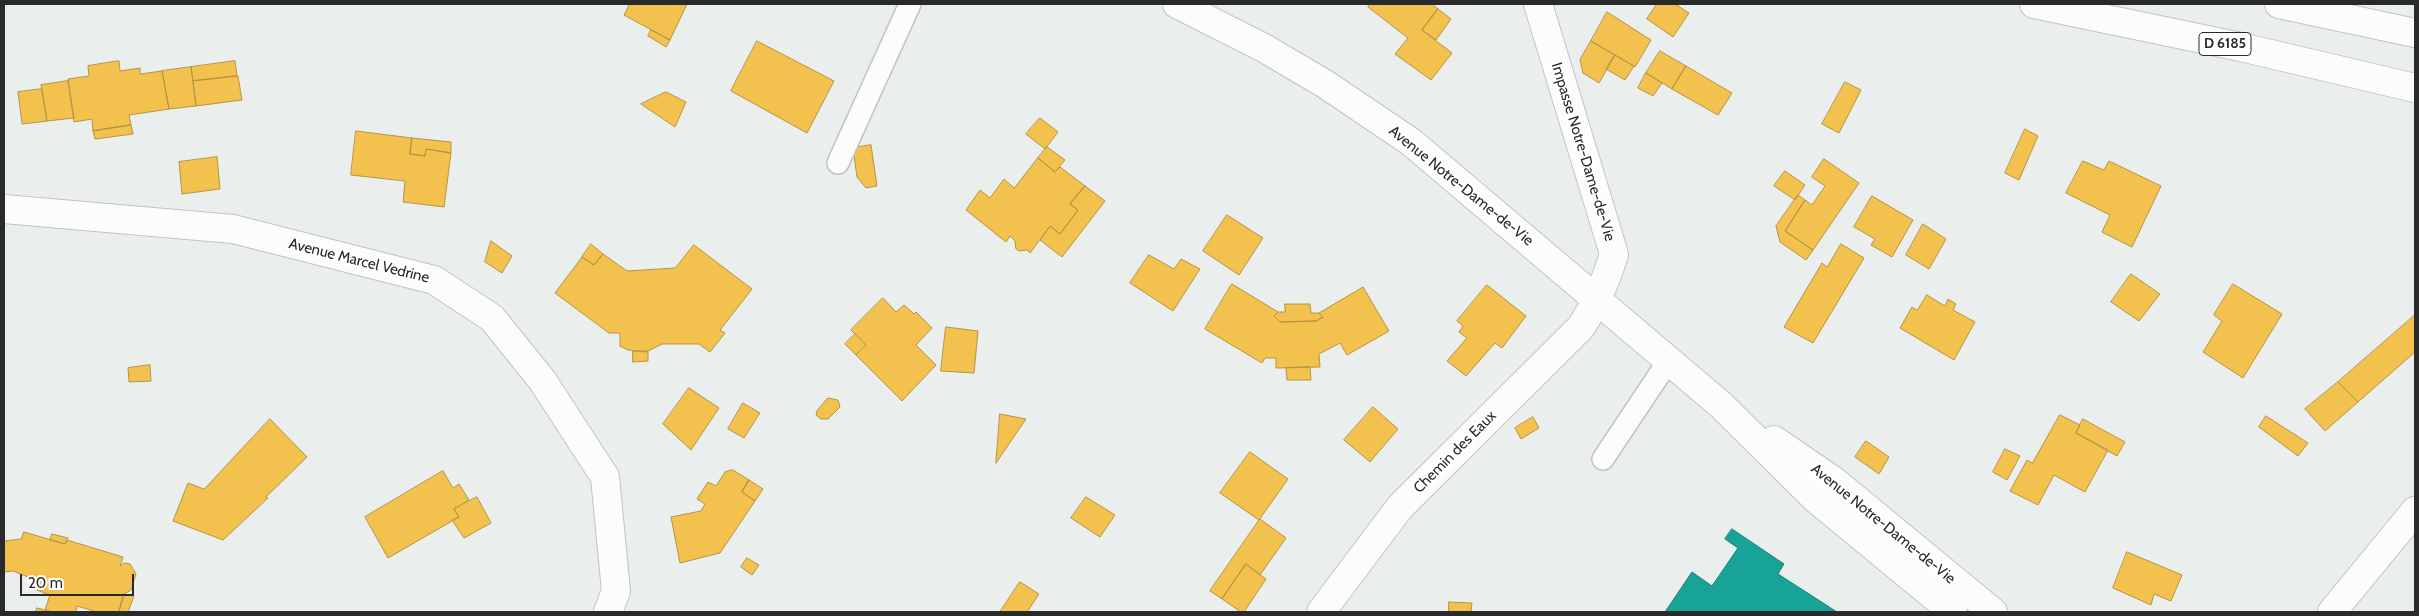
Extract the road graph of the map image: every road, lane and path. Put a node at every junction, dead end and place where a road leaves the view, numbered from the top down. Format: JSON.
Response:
{"nodes":[{"id":1,"x":910,"y":4,"type":"edge"},
{"id":2,"x":1177,"y":4,"type":"edge"},
{"id":3,"x":1538,"y":4,"type":"edge"},
{"id":4,"x":2034,"y":4,"type":"edge"},
{"id":5,"x":2279,"y":4,"type":"edge"},
{"id":6,"x":2415,"y":33,"type":"edge"},
{"id":7,"x":2415,"y":88,"type":"edge"},
{"id":8,"x":838,"y":163,"type":"dead end"},
{"id":9,"x":4,"y":209,"type":"edge"},
{"id":10,"x":1598,"y":300,"type":"junction"},
{"id":11,"x":1669,"y":360,"type":"junction"},
{"id":12,"x":1721,"y":405,"type":"junction"},
{"id":13,"x":1604,"y":459,"type":"dead end"},
{"id":14,"x":2415,"y":511,"type":"edge"},
{"id":15,"x":608,"y":612,"type":"edge"},
{"id":16,"x":1321,"y":612,"type":"edge"},
{"id":17,"x":1954,"y":612,"type":"edge"},
{"id":18,"x":1993,"y":612,"type":"edge"},
{"id":19,"x":2332,"y":612,"type":"edge"}],
"edges":[{"from":1,"to":8,"type":"lane"},
{"from":2,"to":10,"type":"main road","name":"Avenue Notre-Dame-de-Vie"},
{"from":3,"to":10,"type":"main road","name":"Impasse Notre-Dame-de-Vie"},
{"from":4,"to":7,"type":"main road","number":"D 6185"},
{"from":5,"to":6,"type":"main road"},
{"from":9,"to":15,"type":"main road","name":"Avenue Marcel Vedrine"},
{"from":10,"to":11,"type":"main road","name":"Avenue Notre-Dame-de-Vie"},
{"from":10,"to":16,"type":"main road","name":"Chemin des Eaux"},
{"from":11,"to":12,"type":"main road","name":"Avenue Notre-Dame-de-Vie"},
{"from":11,"to":13,"type":"lane"},
{"from":12,"to":17,"type":"main road","name":"Avenue Notre-Dame-de-Vie"},
{"from":12,"to":18,"type":"main road","name":"Avenue Notre-Dame-de-Vie"},
{"from":14,"to":19,"type":"main road"}]}
